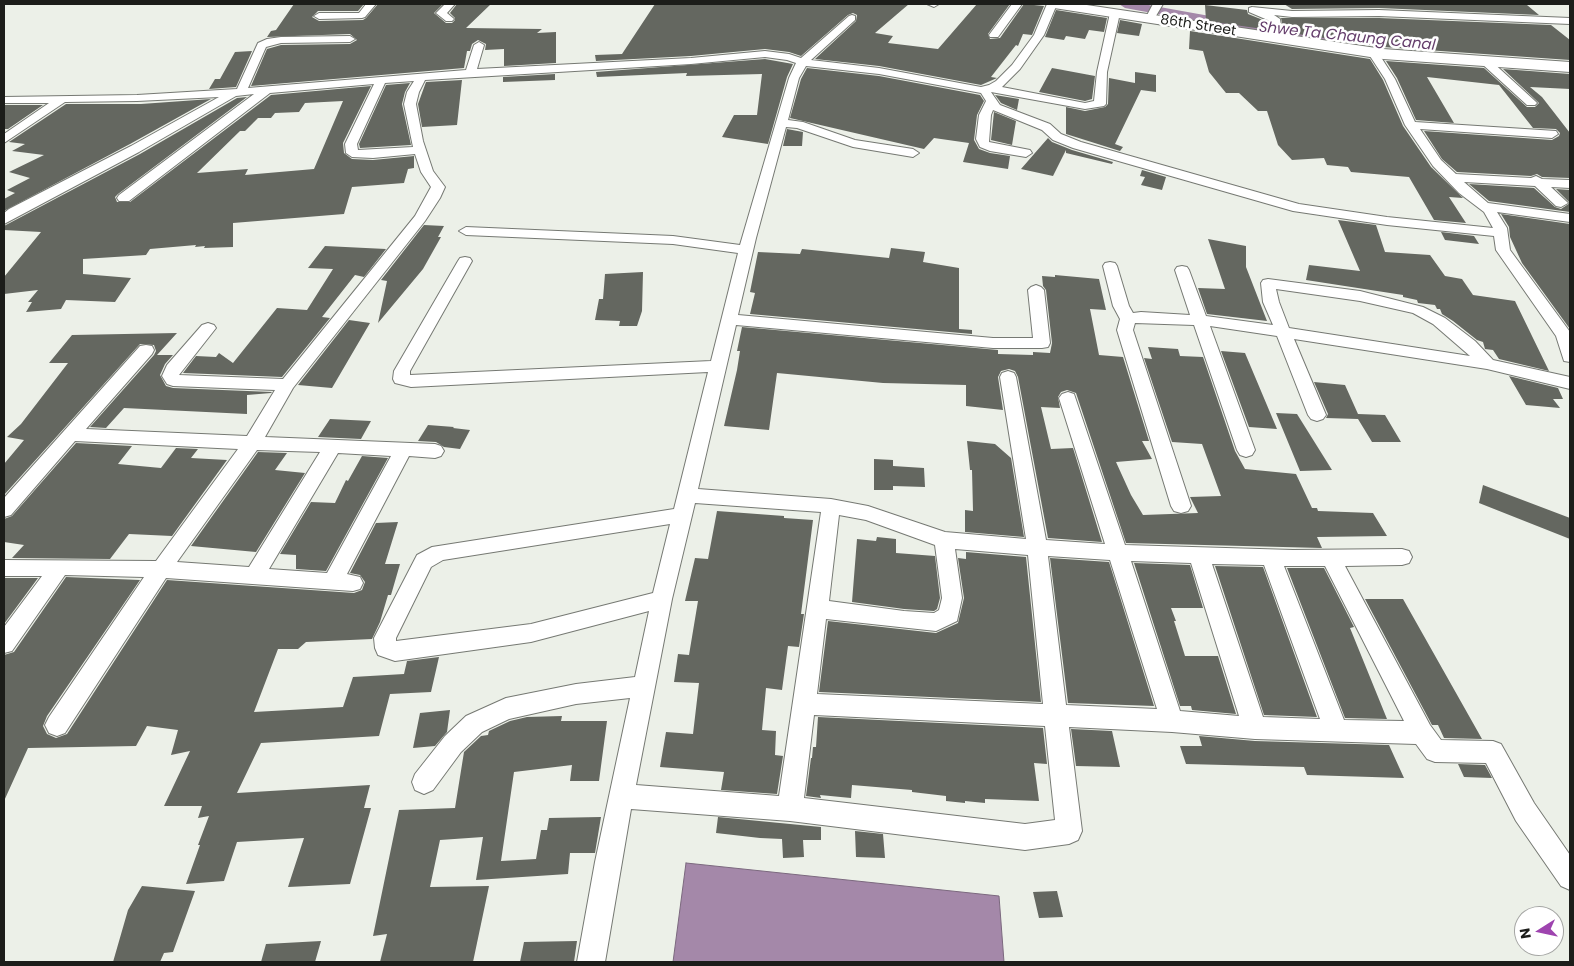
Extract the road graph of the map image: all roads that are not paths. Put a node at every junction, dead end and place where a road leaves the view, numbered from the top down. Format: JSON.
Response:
{"nodes":[{"id":1,"x":371,"y":4,"type":"edge"},
{"id":2,"x":450,"y":4,"type":"edge"},
{"id":3,"x":1017,"y":4,"type":"edge"},
{"id":4,"x":1053,"y":4,"type":"edge"},
{"id":5,"x":1324,"y":4,"type":"edge"},
{"id":6,"x":1249,"y":7,"type":"edge"},
{"id":7,"x":1154,"y":11,"type":"edge"},
{"id":8,"x":1115,"y":13,"type":"junction"},
{"id":9,"x":1336,"y":13,"type":"junction"},
{"id":10,"x":319,"y":16,"type":"dead end"},
{"id":11,"x":852,"y":18,"type":"dead end"},
{"id":12,"x":448,"y":20,"type":"dead end"},
{"id":13,"x":1570,"y":20,"type":"edge"},
{"id":14,"x":994,"y":35,"type":"dead end"},
{"id":15,"x":1278,"y":35,"type":"junction"},
{"id":16,"x":350,"y":40,"type":"dead end"},
{"id":17,"x":478,"y":45,"type":"dead end"},
{"id":18,"x":1373,"y":53,"type":"junction"},
{"id":19,"x":1485,"y":61,"type":"junction"},
{"id":20,"x":802,"y":62,"type":"junction"},
{"id":21,"x":1570,"y":67,"type":"edge"},
{"id":22,"x":470,"y":73,"type":"junction"},
{"id":23,"x":421,"y":78,"type":"junction"},
{"id":24,"x":382,"y":81,"type":"junction"},
{"id":25,"x":988,"y":89,"type":"junction"},
{"id":26,"x":267,"y":90,"type":"junction"},
{"id":27,"x":238,"y":92,"type":"junction"},
{"id":28,"x":64,"y":98,"type":"junction"},
{"id":29,"x":4,"y":100,"type":"edge"},
{"id":30,"x":1530,"y":103,"type":"dead end"},
{"id":31,"x":991,"y":104,"type":"junction"},
{"id":32,"x":781,"y":123,"type":"junction"},
{"id":33,"x":1411,"y":125,"type":"junction"},
{"id":34,"x":1552,"y":134,"type":"dead end"},
{"id":35,"x":4,"y":139,"type":"edge"},
{"id":36,"x":420,"y":150,"type":"junction"},
{"id":37,"x":912,"y":153,"type":"dead end"},
{"id":38,"x":1026,"y":153,"type":"dead end"},
{"id":39,"x":1528,"y":170,"type":"dead end"},
{"id":40,"x":1452,"y":178,"type":"junction"},
{"id":41,"x":1539,"y":183,"type":"junction"},
{"id":42,"x":1570,"y":184,"type":"edge"},
{"id":43,"x":124,"y":198,"type":"dead end"},
{"id":44,"x":1561,"y":203,"type":"dead end"},
{"id":45,"x":1483,"y":206,"type":"junction"},
{"id":46,"x":1570,"y":218,"type":"edge"},
{"id":47,"x":4,"y":220,"type":"edge"},
{"id":48,"x":466,"y":231,"type":"dead end"},
{"id":49,"x":1501,"y":233,"type":"junction"},
{"id":50,"x":746,"y":250,"type":"junction"},
{"id":51,"x":465,"y":261,"type":"dead end"},
{"id":52,"x":1110,"y":266,"type":"dead end"},
{"id":53,"x":1182,"y":270,"type":"dead end"},
{"id":54,"x":1036,"y":290,"type":"dead end"},
{"id":55,"x":728,"y":319,"type":"junction"},
{"id":56,"x":1128,"y":319,"type":"junction"},
{"id":57,"x":1199,"y":320,"type":"junction"},
{"id":58,"x":208,"y":328,"type":"dead end"},
{"id":59,"x":1282,"y":332,"type":"junction"},
{"id":60,"x":146,"y":350,"type":"dead end"},
{"id":61,"x":1570,"y":357,"type":"edge"},
{"id":62,"x":1487,"y":364,"type":"junction"},
{"id":63,"x":717,"y":366,"type":"junction"},
{"id":64,"x":1008,"y":377,"type":"dead end"},
{"id":65,"x":1570,"y":382,"type":"edge"},
{"id":66,"x":287,"y":385,"type":"junction"},
{"id":67,"x":1068,"y":398,"type":"dead end"},
{"id":68,"x":1317,"y":415,"type":"dead end"},
{"id":69,"x":71,"y":435,"type":"junction"},
{"id":70,"x":253,"y":442,"type":"junction"},
{"id":71,"x":333,"y":446,"type":"junction"},
{"id":72,"x":404,"y":449,"type":"junction"},
{"id":73,"x":1246,"y":450,"type":"dead end"},
{"id":74,"x":435,"y":451,"type":"dead end"},
{"id":75,"x":685,"y":505,"type":"junction"},
{"id":76,"x":831,"y":506,"type":"junction"},
{"id":77,"x":1181,"y":506,"type":"dead end"},
{"id":78,"x":4,"y":510,"type":"edge"},
{"id":79,"x":944,"y":540,"type":"junction"},
{"id":80,"x":1037,"y":548,"type":"junction"},
{"id":81,"x":1118,"y":553,"type":"junction"},
{"id":82,"x":1200,"y":555,"type":"junction"},
{"id":83,"x":1402,"y":556,"type":"dead end"},
{"id":84,"x":1271,"y":557,"type":"junction"},
{"id":85,"x":1332,"y":558,"type":"junction"},
{"id":86,"x":60,"y":567,"type":"junction"},
{"id":87,"x":4,"y":568,"type":"edge"},
{"id":88,"x":160,"y":569,"type":"junction"},
{"id":89,"x":254,"y":576,"type":"junction"},
{"id":90,"x":333,"y":582,"type":"junction"},
{"id":91,"x":353,"y":583,"type":"dead end"},
{"id":92,"x":662,"y":599,"type":"junction"},
{"id":93,"x":818,"y":610,"type":"junction"},
{"id":94,"x":4,"y":644,"type":"edge"},
{"id":95,"x":644,"y":686,"type":"junction"},
{"id":96,"x":805,"y":704,"type":"junction"},
{"id":97,"x":1056,"y":717,"type":"junction"},
{"id":98,"x":1172,"y":721,"type":"junction"},
{"id":99,"x":57,"y":725,"type":"dead end"},
{"id":100,"x":1256,"y":728,"type":"junction"},
{"id":101,"x":1336,"y":730,"type":"junction"},
{"id":102,"x":1422,"y":734,"type":"junction"},
{"id":103,"x":424,"y":782,"type":"dead end"},
{"id":104,"x":621,"y":796,"type":"junction"},
{"id":105,"x":790,"y":810,"type":"junction"},
{"id":106,"x":1570,"y":877,"type":"edge"},
{"id":107,"x":591,"y":962,"type":"edge"}],
"edges":[{"from":1,"to":10,"type":"street"},
{"from":2,"to":12,"type":"street"},
{"from":3,"to":14,"type":"street"},
{"from":4,"to":8,"type":"street","name":"86th Street"},
{"from":4,"to":25,"type":"street"},
{"from":5,"to":9,"type":"street"},
{"from":6,"to":9,"type":"street"},
{"from":6,"to":15,"type":"street"},
{"from":7,"to":8,"type":"street","name":"86th Street"},
{"from":7,"to":15,"type":"street","name":"86th Street"},
{"from":8,"to":25,"type":"street"},
{"from":9,"to":13,"type":"street"},
{"from":11,"to":20,"type":"street"},
{"from":15,"to":18,"type":"street","name":"86th Street"},
{"from":16,"to":27,"type":"street"},
{"from":17,"to":22,"type":"street"},
{"from":18,"to":19,"type":"street","name":"86th Street"},
{"from":18,"to":33,"type":"street"},
{"from":19,"to":21,"type":"street","name":"86th Street"},
{"from":19,"to":30,"type":"street"},
{"from":20,"to":22,"type":"street"},
{"from":20,"to":25,"type":"street"},
{"from":20,"to":32,"type":"street"},
{"from":22,"to":23,"type":"street"},
{"from":23,"to":24,"type":"street"},
{"from":23,"to":36,"type":"street"},
{"from":24,"to":26,"type":"street"},
{"from":24,"to":36,"type":"street"},
{"from":25,"to":31,"type":"street"},
{"from":26,"to":27,"type":"street"},
{"from":26,"to":43,"type":"street"},
{"from":27,"to":28,"type":"street"},
{"from":27,"to":47,"type":"street"},
{"from":28,"to":29,"type":"street"},
{"from":28,"to":35,"type":"street"},
{"from":31,"to":38,"type":"street"},
{"from":31,"to":49,"type":"street"},
{"from":32,"to":37,"type":"street"},
{"from":32,"to":50,"type":"street"},
{"from":33,"to":34,"type":"street"},
{"from":33,"to":40,"type":"street"},
{"from":36,"to":66,"type":"street"},
{"from":39,"to":41,"type":"street"},
{"from":40,"to":41,"type":"street"},
{"from":40,"to":45,"type":"street"},
{"from":41,"to":42,"type":"street"},
{"from":41,"to":44,"type":"street"},
{"from":45,"to":46,"type":"street"},
{"from":45,"to":49,"type":"street"},
{"from":48,"to":50,"type":"street"},
{"from":49,"to":61,"type":"street"},
{"from":50,"to":55,"type":"street"},
{"from":51,"to":63,"type":"street"},
{"from":52,"to":56,"type":"street"},
{"from":53,"to":57,"type":"street"},
{"from":54,"to":55,"type":"street"},
{"from":55,"to":63,"type":"street"},
{"from":56,"to":57,"type":"street"},
{"from":56,"to":77,"type":"street"},
{"from":57,"to":59,"type":"street"},
{"from":57,"to":73,"type":"street"},
{"from":58,"to":66,"type":"street"},
{"from":59,"to":62,"type":"street"},
{"from":59,"to":62,"type":"street"},
{"from":59,"to":68,"type":"street"},
{"from":60,"to":69,"type":"street"},
{"from":62,"to":65,"type":"street"},
{"from":63,"to":75,"type":"street"},
{"from":64,"to":80,"type":"street"},
{"from":66,"to":70,"type":"street"},
{"from":67,"to":81,"type":"street"},
{"from":69,"to":70,"type":"street"},
{"from":69,"to":78,"type":"street"},
{"from":70,"to":71,"type":"street"},
{"from":70,"to":88,"type":"street"},
{"from":71,"to":72,"type":"street"},
{"from":71,"to":89,"type":"street"},
{"from":72,"to":74,"type":"street"},
{"from":72,"to":90,"type":"street"},
{"from":75,"to":76,"type":"street"},
{"from":75,"to":92,"type":"street"},
{"from":75,"to":92,"type":"street"},
{"from":76,"to":79,"type":"street"},
{"from":76,"to":93,"type":"street"},
{"from":79,"to":80,"type":"street"},
{"from":79,"to":93,"type":"street"},
{"from":80,"to":81,"type":"street"},
{"from":80,"to":97,"type":"street"},
{"from":81,"to":82,"type":"street"},
{"from":81,"to":98,"type":"street"},
{"from":82,"to":84,"type":"street"},
{"from":82,"to":100,"type":"street"},
{"from":83,"to":85,"type":"street"},
{"from":84,"to":85,"type":"street"},
{"from":84,"to":101,"type":"street"},
{"from":85,"to":102,"type":"street"},
{"from":86,"to":87,"type":"street"},
{"from":86,"to":88,"type":"street"},
{"from":86,"to":94,"type":"street"},
{"from":88,"to":89,"type":"street"},
{"from":88,"to":99,"type":"street"},
{"from":89,"to":90,"type":"street"},
{"from":90,"to":91,"type":"street"},
{"from":92,"to":95,"type":"street"},
{"from":93,"to":96,"type":"street"},
{"from":95,"to":103,"type":"street"},
{"from":95,"to":104,"type":"street"},
{"from":96,"to":97,"type":"street"},
{"from":96,"to":105,"type":"street"},
{"from":97,"to":98,"type":"street"},
{"from":97,"to":105,"type":"street"},
{"from":98,"to":100,"type":"street"},
{"from":100,"to":101,"type":"street"},
{"from":101,"to":102,"type":"street"},
{"from":102,"to":106,"type":"street"},
{"from":104,"to":105,"type":"street"},
{"from":104,"to":107,"type":"street"}]}
